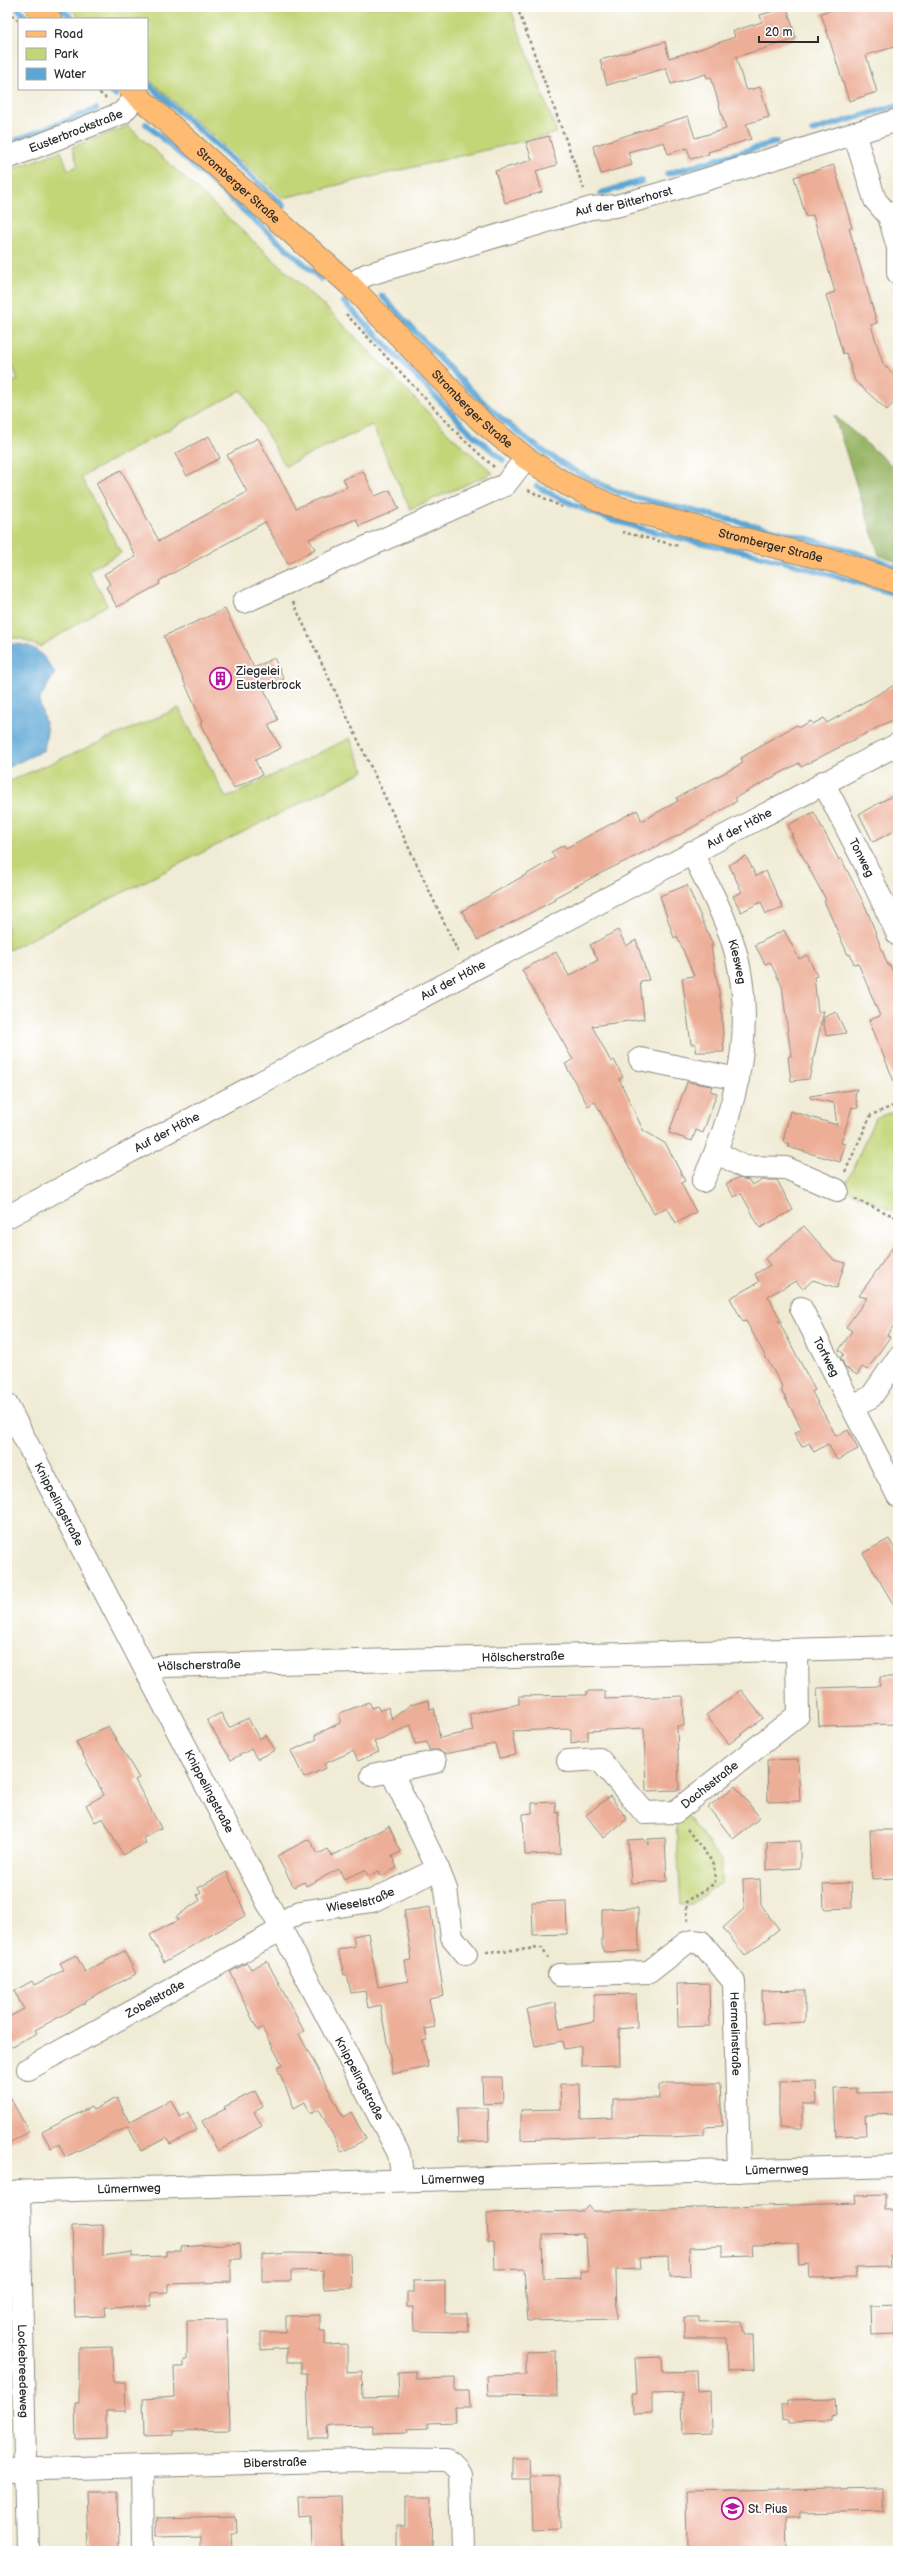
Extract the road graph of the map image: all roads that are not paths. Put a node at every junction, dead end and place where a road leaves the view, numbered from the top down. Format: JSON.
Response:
{"nodes":[{"id":1,"x":37,"y":7,"type":"edge"},
{"id":2,"x":49,"y":18,"type":"edge"},
{"id":3,"x":134,"y":92,"type":"edge"},
{"id":4,"x":898,"y":120,"type":"edge"},
{"id":5,"x":854,"y":133,"type":"junction"},
{"id":6,"x":7,"y":158,"type":"edge"},
{"id":7,"x":898,"y":248,"type":"edge"},
{"id":8,"x":898,"y":253,"type":"edge"},
{"id":9,"x":898,"y":272,"type":"edge"},
{"id":10,"x":350,"y":285,"type":"junction"},
{"id":11,"x":526,"y":458,"type":"junction"},
{"id":12,"x":898,"y":583,"type":"edge"},
{"id":13,"x":244,"y":602,"type":"dead end"},
{"id":14,"x":898,"y":744,"type":"edge"},
{"id":15,"x":823,"y":782,"type":"junction"},
{"id":16,"x":692,"y":852,"type":"junction"},
{"id":17,"x":898,"y":936,"type":"edge"},
{"id":18,"x":640,"y":1059,"type":"dead end"},
{"id":19,"x":738,"y":1079,"type":"junction"},
{"id":20,"x":716,"y":1152,"type":"junction"},
{"id":21,"x":703,"y":1181,"type":"dead end"},
{"id":22,"x":837,"y":1190,"type":"road end"},
{"id":23,"x":7,"y":1217,"type":"edge"},
{"id":24,"x":801,"y":1308,"type":"dead end"},
{"id":25,"x":898,"y":1358,"type":"edge"},
{"id":26,"x":7,"y":1405,"type":"edge"},
{"id":27,"x":852,"y":1406,"type":"junction"},
{"id":28,"x":898,"y":1496,"type":"edge"},
{"id":29,"x":898,"y":1647,"type":"edge"},
{"id":30,"x":797,"y":1651,"type":"junction"},
{"id":31,"x":148,"y":1671,"type":"junction"},
{"id":32,"x":568,"y":1761,"type":"dead end"},
{"id":33,"x":435,"y":1762,"type":"dead end"},
{"id":34,"x":438,"y":1868,"type":"junction"},
{"id":35,"x":281,"y":1926,"type":"junction"},
{"id":36,"x":466,"y":1954,"type":"road end"},
{"id":37,"x":559,"y":1975,"type":"road end"},
{"id":38,"x":28,"y":2069,"type":"dead end"},
{"id":39,"x":898,"y":2166,"type":"edge"},
{"id":40,"x":739,"y":2171,"type":"junction"},
{"id":41,"x":403,"y":2180,"type":"junction"},
{"id":42,"x":13,"y":2192,"type":"edge"},
{"id":43,"x":142,"y":2466,"type":"junction"},
{"id":44,"x":17,"y":2469,"type":"edge"},
{"id":45,"x":27,"y":2551,"type":"edge"},
{"id":46,"x":143,"y":2551,"type":"edge"},
{"id":47,"x":462,"y":2551,"type":"edge"}],
"edges":[{"from":1,"to":2,"type":"main road"},
{"from":3,"to":6,"type":"street","name":"Eusterbrockstraße"},
{"from":3,"to":10,"type":"main road","name":"Stromberger Straße"},
{"from":4,"to":5,"type":"street","name":"Auf der Bitterhorst"},
{"from":5,"to":7,"type":"street"},
{"from":5,"to":10,"type":"street","name":"Auf der Bitterhorst"},
{"from":8,"to":9,"type":"street"},
{"from":10,"to":11,"type":"main road","name":"Stromberger Straße"},
{"from":11,"to":12,"type":"main road","name":"Stromberger Straße"},
{"from":11,"to":13,"type":"street"},
{"from":14,"to":15,"type":"street","name":"Auf der Höhe"},
{"from":15,"to":16,"type":"street","name":"Auf der Höhe"},
{"from":15,"to":17,"type":"street","name":"Tonweg"},
{"from":16,"to":19,"type":"street","name":"Kiesweg"},
{"from":16,"to":23,"type":"street","name":"Auf der Höhe"},
{"from":18,"to":19,"type":"street"},
{"from":19,"to":20,"type":"street","name":"Kiesweg"},
{"from":20,"to":21,"type":"street","name":"Kiesweg"},
{"from":20,"to":22,"type":"street"},
{"from":24,"to":27,"type":"street","name":"Torfweg"},
{"from":25,"to":27,"type":"street"},
{"from":26,"to":31,"type":"street","name":"Knippelingstraße"},
{"from":27,"to":28,"type":"street","name":"Torfweg"},
{"from":29,"to":30,"type":"street","name":"Hölscherstraße"},
{"from":30,"to":31,"type":"street","name":"Hölscherstraße"},
{"from":30,"to":32,"type":"street","name":"Dachsstraße"},
{"from":31,"to":35,"type":"street","name":"Knippelingstraße"},
{"from":33,"to":34,"type":"street"},
{"from":34,"to":35,"type":"street","name":"Wieselstraße"},
{"from":34,"to":36,"type":"street"},
{"from":35,"to":38,"type":"street","name":"Zobelstraße"},
{"from":35,"to":41,"type":"street","name":"Knippelingstraße"},
{"from":37,"to":40,"type":"street","name":"Hermelinstraße"},
{"from":39,"to":40,"type":"street","name":"Lümernweg"},
{"from":40,"to":41,"type":"street","name":"Lümernweg"},
{"from":41,"to":42,"type":"street","name":"Lümernweg"},
{"from":42,"to":44,"type":"street","name":"Lockebreedeweg"},
{"from":43,"to":44,"type":"street","name":"Biberstraße"},
{"from":43,"to":46,"type":"street"},
{"from":43,"to":47,"type":"street","name":"Biberstraße"},
{"from":44,"to":45,"type":"street","name":"Lockebreedeweg"}]}
